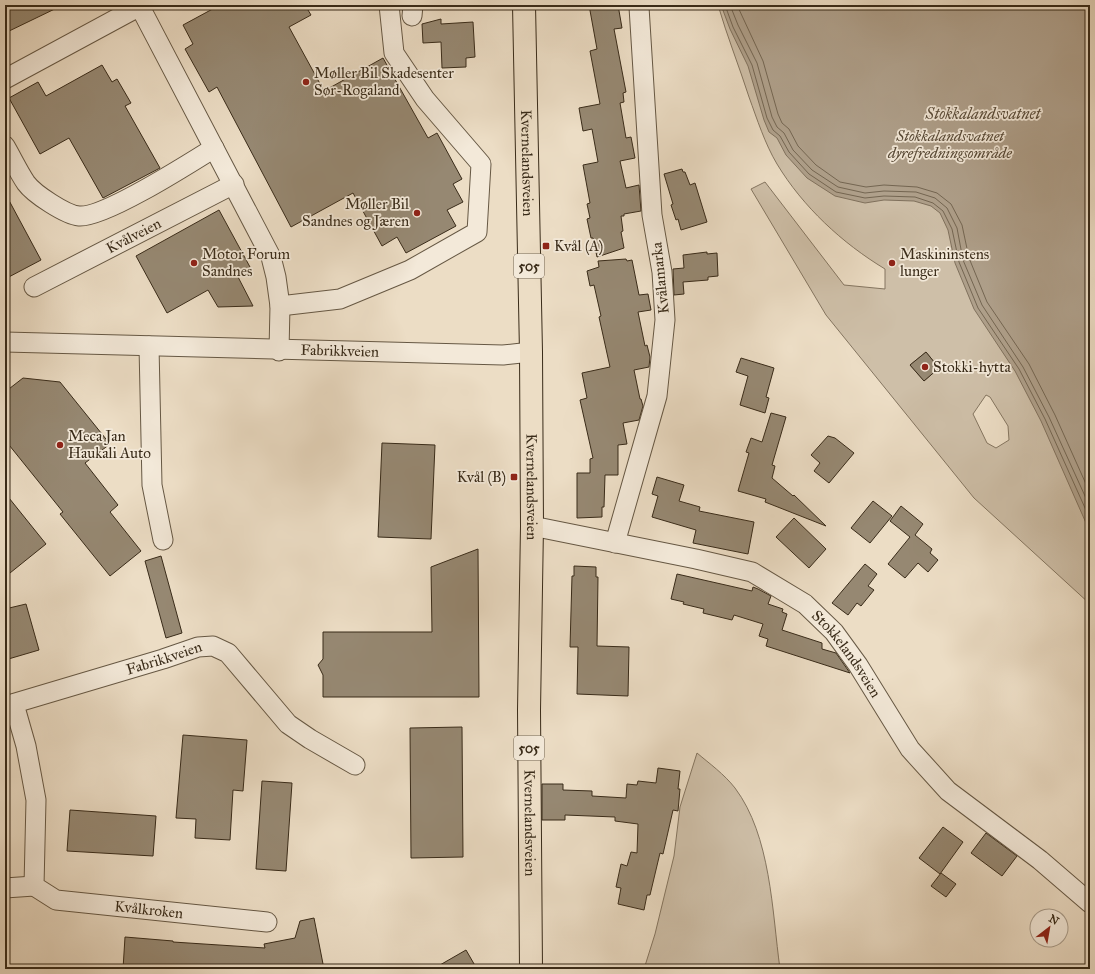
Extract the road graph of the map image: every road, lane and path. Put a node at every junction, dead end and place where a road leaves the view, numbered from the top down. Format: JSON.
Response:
{"nodes":[{"id":1,"x":140,"y":5,"type":"edge"},
{"id":2,"x":389,"y":5,"type":"edge"},
{"id":3,"x":524,"y":5,"type":"edge"},
{"id":4,"x":639,"y":7,"type":"dead end"},
{"id":5,"x":5,"y":79,"type":"edge"},
{"id":6,"x":5,"y":146,"type":"edge"},
{"id":7,"x":214,"y":148,"type":"junction"},
{"id":8,"x":234,"y":184,"type":"junction"},
{"id":9,"x":34,"y":288,"type":"dead end"},
{"id":10,"x":280,"y":306,"type":"junction"},
{"id":11,"x":5,"y":342,"type":"edge"},
{"id":12,"x":149,"y":346,"type":"junction"},
{"id":13,"x":279,"y":351,"type":"junction"},
{"id":14,"x":531,"y":352,"type":"junction"},
{"id":15,"x":532,"y":526,"type":"junction"},
{"id":16,"x":164,"y":540,"type":"dead end"},
{"id":17,"x":615,"y":543,"type":"junction"},
{"id":18,"x":10,"y":705,"type":"edge"},
{"id":19,"x":355,"y":764,"type":"dead end"},
{"id":20,"x":34,"y":886,"type":"junction"},
{"id":21,"x":5,"y":888,"type":"edge"},
{"id":22,"x":1090,"y":903,"type":"edge"},
{"id":23,"x":267,"y":922,"type":"dead end"},
{"id":24,"x":531,"y":969,"type":"edge"}],
"edges":[{"from":1,"to":5,"type":"street"},
{"from":1,"to":7,"type":"street"},
{"from":2,"to":10,"type":"street"},
{"from":3,"to":14,"type":"main road","name":"Kvernelandsveien","number":"505"},
{"from":4,"to":17,"type":"street","name":"Kvålamarka"},
{"from":6,"to":7,"type":"street"},
{"from":7,"to":8,"type":"street"},
{"from":8,"to":9,"type":"street","name":"Kvålveien"},
{"from":8,"to":10,"type":"street"},
{"from":10,"to":13,"type":"street"},
{"from":11,"to":12,"type":"street","name":"Fabrikkveien"},
{"from":12,"to":13,"type":"street","name":"Fabrikkveien"},
{"from":12,"to":16,"type":"street"},
{"from":13,"to":14,"type":"street","name":"Fabrikkveien"},
{"from":14,"to":15,"type":"main road","name":"Kvernelandsveien","number":"505"},
{"from":15,"to":17,"type":"street","name":"Stokkelandsveien"},
{"from":15,"to":24,"type":"main road","name":"Kvernelandsveien","number":"505"},
{"from":17,"to":22,"type":"street","name":"Stokkelandsveien"},
{"from":18,"to":19,"type":"street","name":"Fabrikkveien"},
{"from":18,"to":20,"type":"street"},
{"from":20,"to":21,"type":"street"},
{"from":20,"to":23,"type":"street","name":"Kvålkroken"}]}
